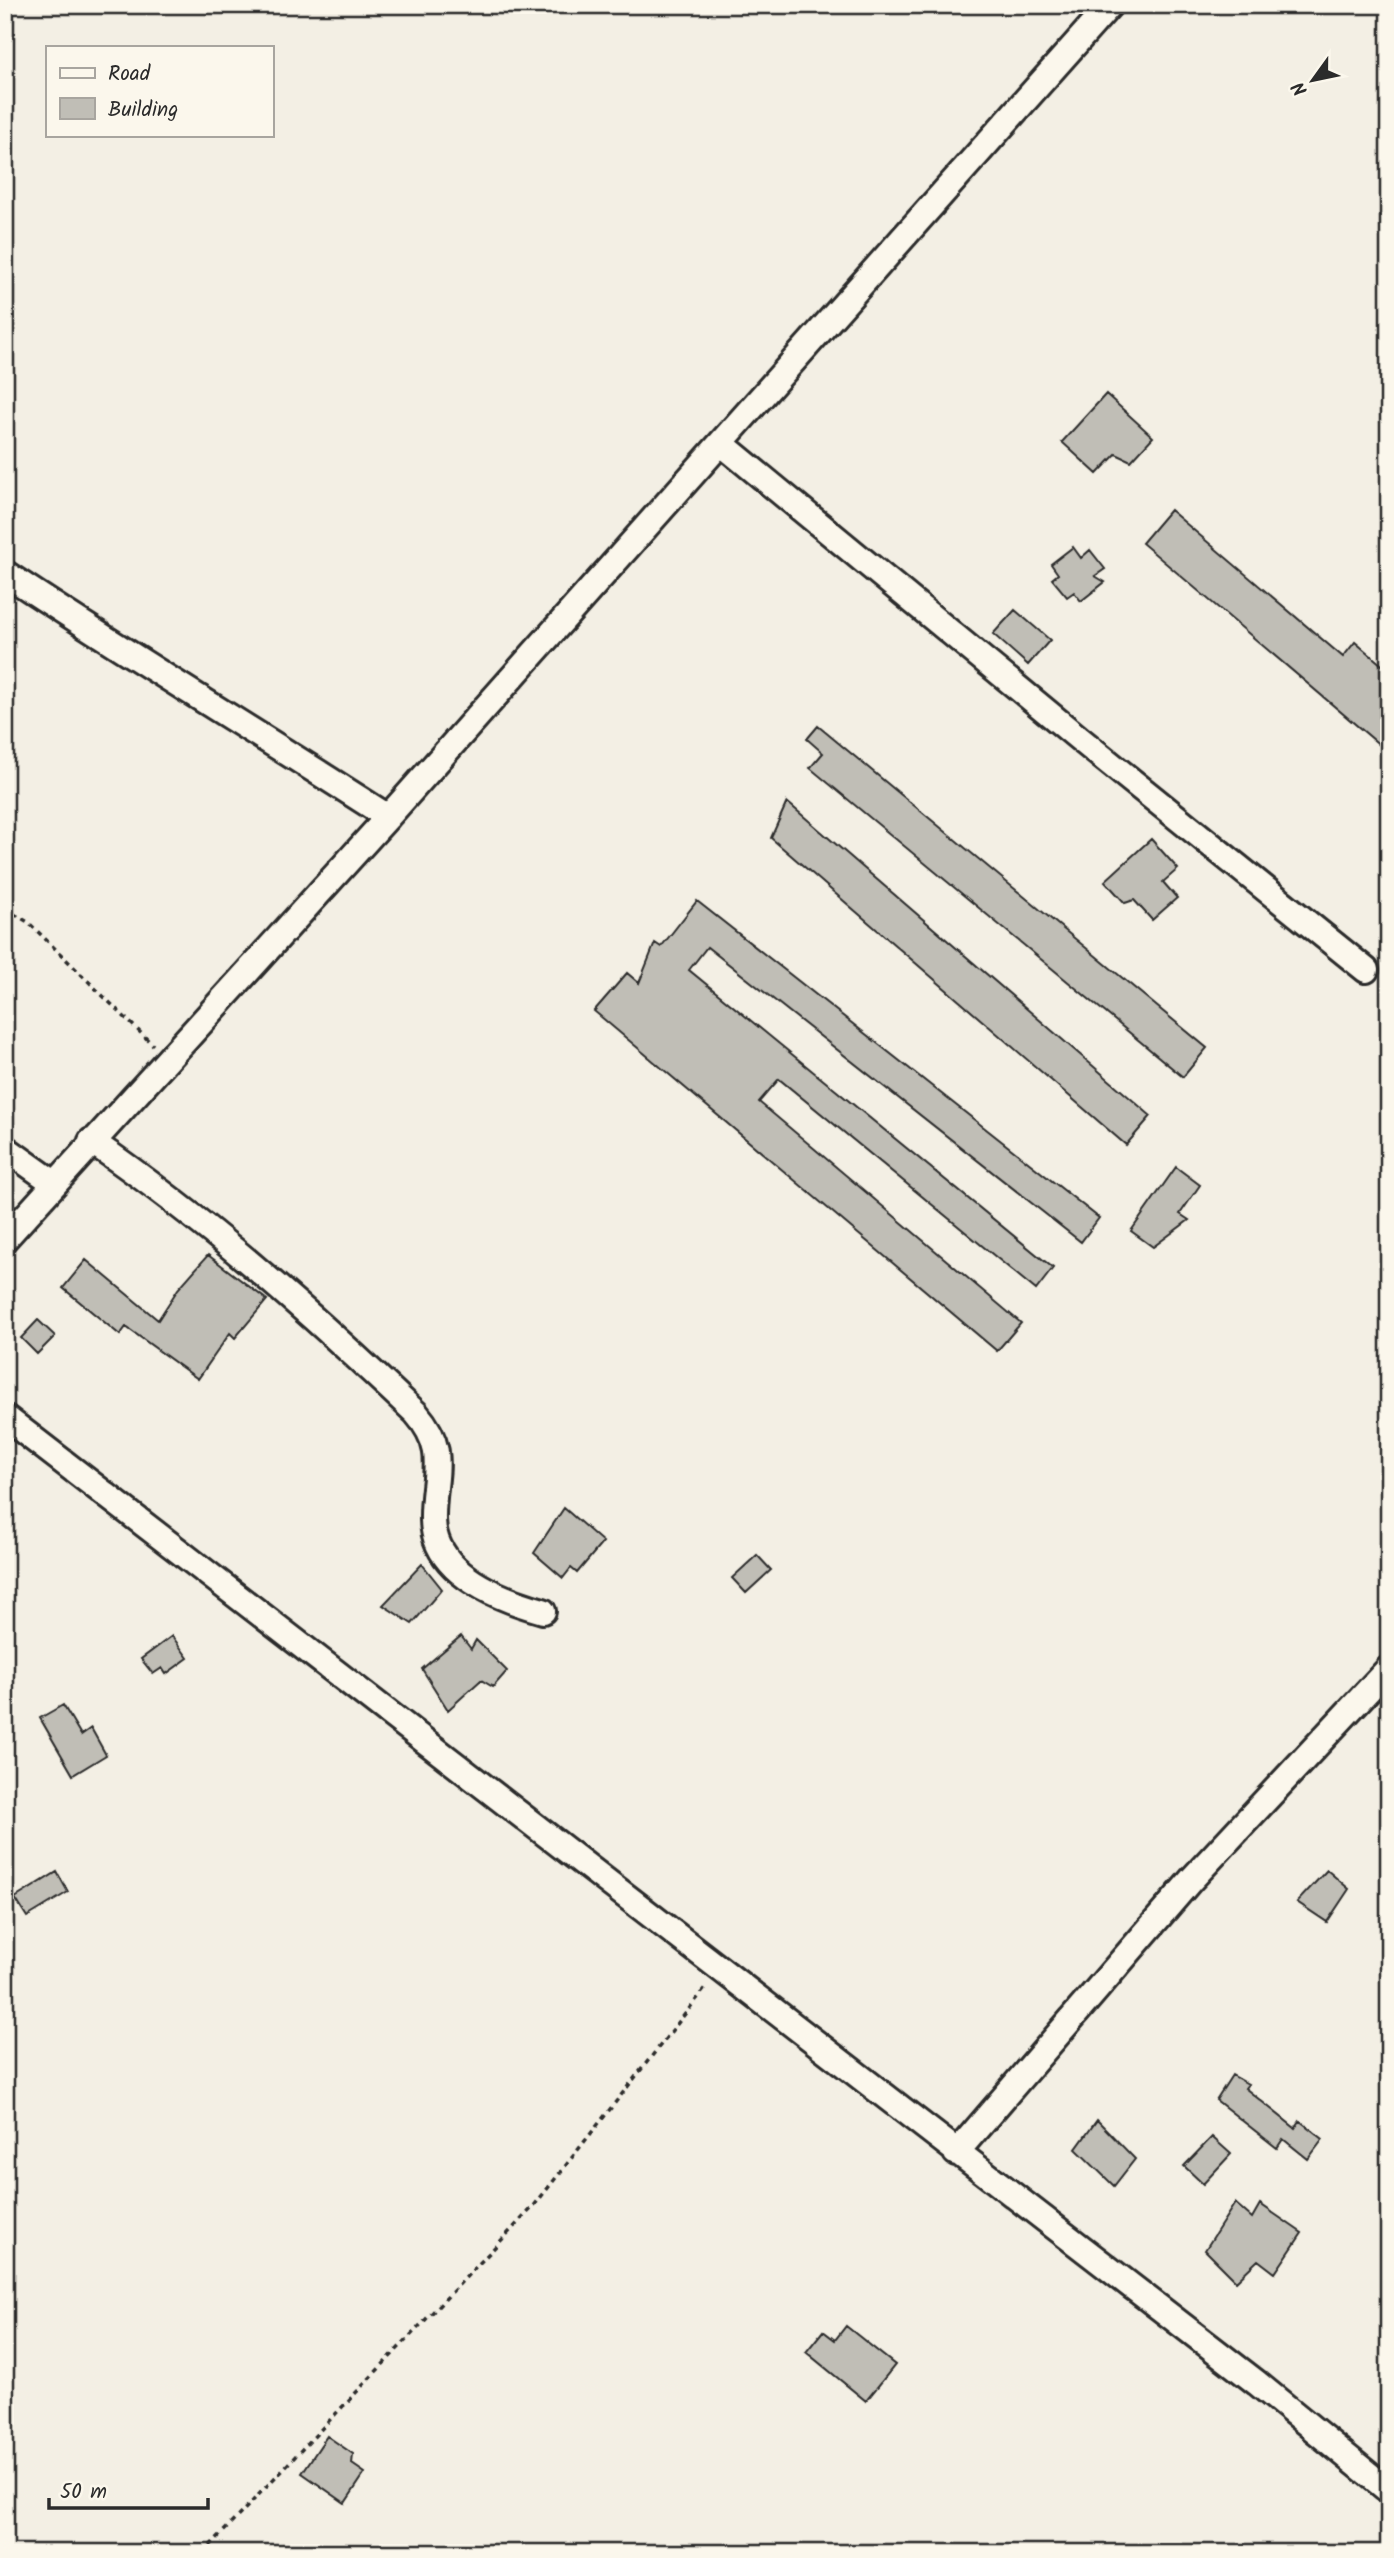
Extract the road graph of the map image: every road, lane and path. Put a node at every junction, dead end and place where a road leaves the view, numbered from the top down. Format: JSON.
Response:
{"nodes":[{"id":1,"x":1110,"y":5,"type":"edge"},
{"id":2,"x":722,"y":443,"type":"junction"},
{"id":3,"x":5,"y":573,"type":"edge"},
{"id":4,"x":388,"y":817,"type":"junction"},
{"id":5,"x":5,"y":909,"type":"edge"},
{"id":6,"x":1366,"y":970,"type":"dead end"},
{"id":7,"x":167,"y":1059,"type":"junction"},
{"id":8,"x":91,"y":1141,"type":"junction"},
{"id":9,"x":5,"y":1148,"type":"edge"},
{"id":10,"x":54,"y":1182,"type":"junction"},
{"id":11,"x":5,"y":1239,"type":"edge"},
{"id":12,"x":5,"y":1417,"type":"edge"},
{"id":13,"x":543,"y":1611,"type":"dead end"},
{"id":14,"x":1389,"y":1668,"type":"edge"},
{"id":15,"x":719,"y":1970,"type":"junction"},
{"id":16,"x":956,"y":2153,"type":"junction"},
{"id":17,"x":1389,"y":2491,"type":"edge"},
{"id":18,"x":203,"y":2553,"type":"edge"}],
"edges":[{"from":1,"to":2,"type":"street"},
{"from":2,"to":4,"type":"street"},
{"from":2,"to":6,"type":"street"},
{"from":3,"to":4,"type":"street"},
{"from":4,"to":7,"type":"street"},
{"from":5,"to":7,"type":"path"},
{"from":7,"to":8,"type":"street"},
{"from":8,"to":10,"type":"street"},
{"from":8,"to":13,"type":"street"},
{"from":9,"to":10,"type":"street"},
{"from":10,"to":11,"type":"street"},
{"from":12,"to":15,"type":"street"},
{"from":14,"to":16,"type":"street"},
{"from":15,"to":16,"type":"street"},
{"from":15,"to":18,"type":"path"},
{"from":16,"to":17,"type":"street"}]}
